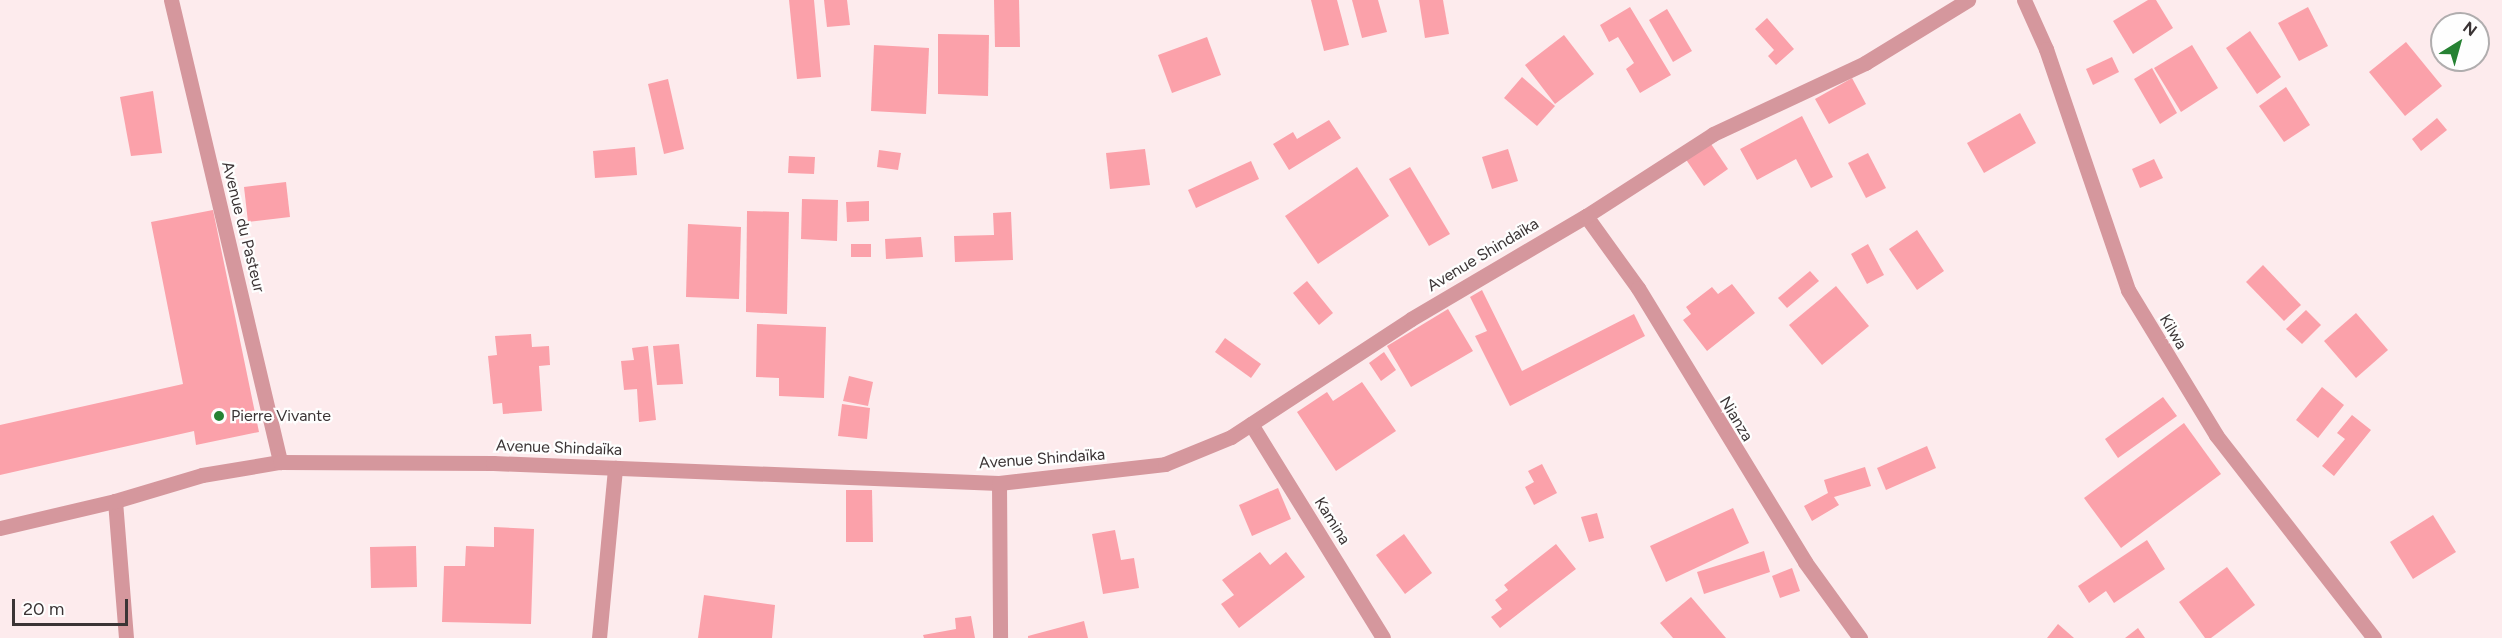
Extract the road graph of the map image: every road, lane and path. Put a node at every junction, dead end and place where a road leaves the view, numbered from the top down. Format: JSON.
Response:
{"nodes":[{"id":1,"x":171,"y":0,"type":"edge"},
{"id":2,"x":1968,"y":0,"type":"edge"},
{"id":3,"x":2024,"y":0,"type":"edge"},
{"id":4,"x":1586,"y":216,"type":"junction"},
{"id":5,"x":1251,"y":424,"type":"junction"},
{"id":6,"x":280,"y":462,"type":"junction"},
{"id":7,"x":615,"y":468,"type":"junction"},
{"id":8,"x":999,"y":483,"type":"junction"},
{"id":9,"x":115,"y":501,"type":"junction"},
{"id":10,"x":0,"y":528,"type":"edge"},
{"id":11,"x":126,"y":638,"type":"edge"},
{"id":12,"x":599,"y":638,"type":"edge"},
{"id":13,"x":999,"y":638,"type":"edge"},
{"id":14,"x":1383,"y":638,"type":"edge"},
{"id":15,"x":1860,"y":638,"type":"edge"},
{"id":16,"x":2374,"y":638,"type":"edge"}],
"edges":[{"from":1,"to":6,"type":"street","name":"Avenue du Pasteur"},
{"from":2,"to":4,"type":"street","name":"Avenue Shindaïka"},
{"from":3,"to":16,"type":"street","name":"Kilwa"},
{"from":4,"to":5,"type":"street","name":"Avenue Shindaïka"},
{"from":4,"to":15,"type":"street","name":"Nianza"},
{"from":5,"to":8,"type":"street","name":"Avenue Shindaïka"},
{"from":5,"to":14,"type":"street","name":"Kamina"},
{"from":6,"to":7,"type":"street","name":"Avenue Shindaïka"},
{"from":6,"to":9,"type":"street","name":"Avenue Shindaïka"},
{"from":7,"to":8,"type":"street","name":"Avenue Shindaïka"},
{"from":7,"to":12,"type":"street"},
{"from":8,"to":13,"type":"street"},
{"from":9,"to":10,"type":"street","name":"Avenue Shindaïka"},
{"from":9,"to":11,"type":"street"}]}
